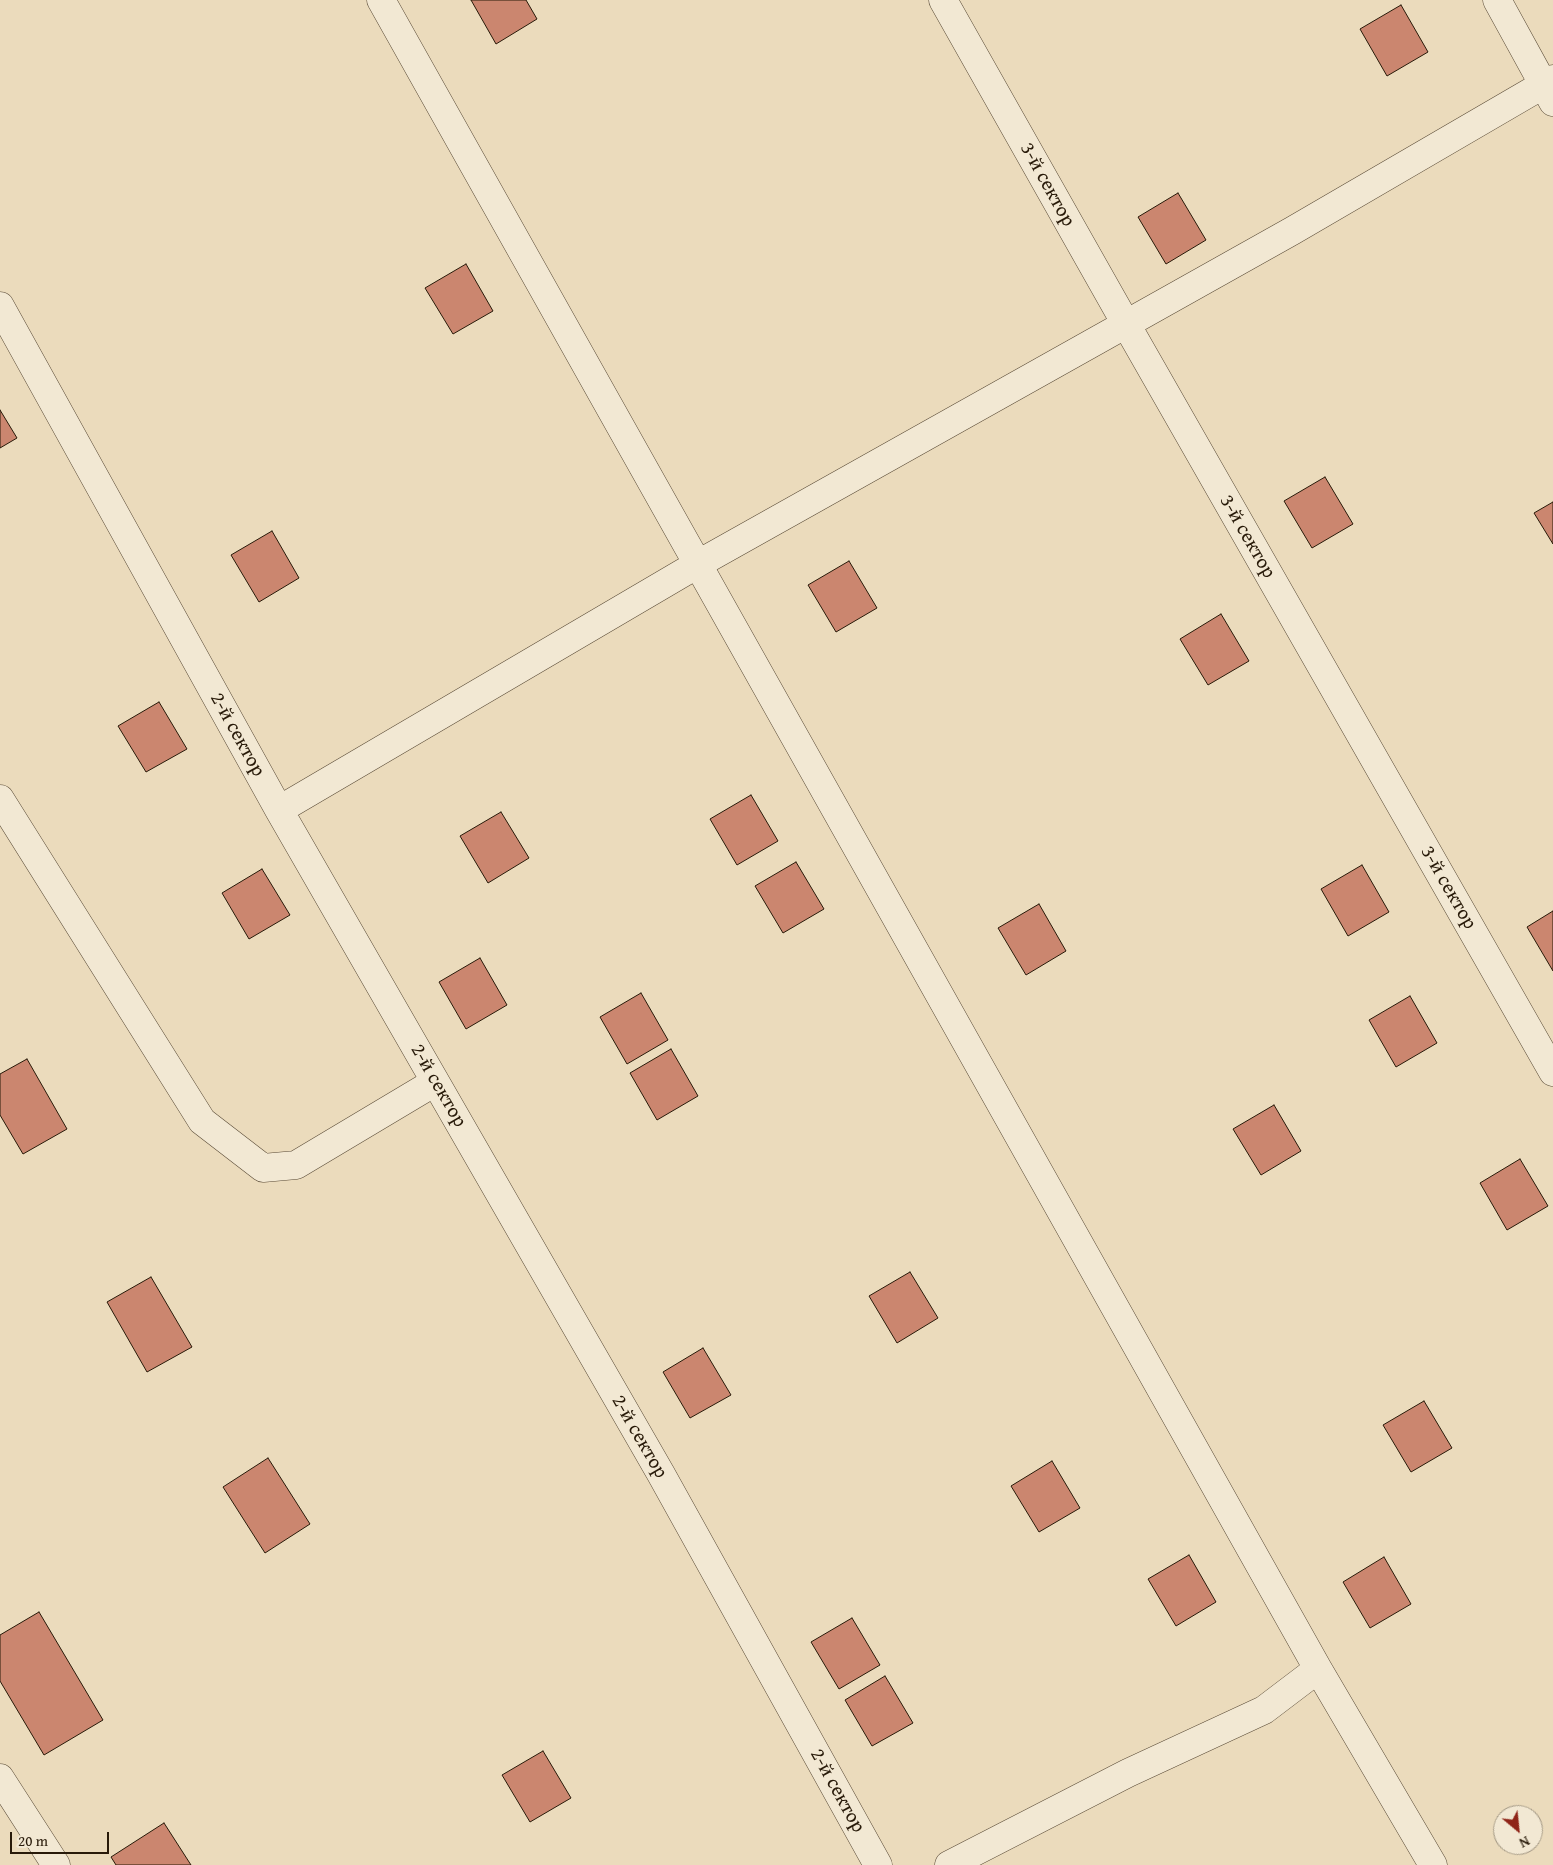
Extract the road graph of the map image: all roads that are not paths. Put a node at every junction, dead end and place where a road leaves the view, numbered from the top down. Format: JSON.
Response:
{"nodes":[{"id":1,"x":381,"y":0,"type":"edge"},
{"id":2,"x":943,"y":0,"type":"edge"},
{"id":3,"x":1497,"y":0,"type":"edge"},
{"id":4,"x":1550,"y":89,"type":"edge"},
{"id":5,"x":0,"y":306,"type":"edge"},
{"id":6,"x":1126,"y":324,"type":"junction"},
{"id":7,"x":698,"y":564,"type":"junction"},
{"id":8,"x":0,"y":799,"type":"edge"},
{"id":9,"x":279,"y":810,"type":"junction"},
{"id":10,"x":1553,"y":1072,"type":"edge"},
{"id":11,"x":435,"y":1082,"type":"junction"},
{"id":12,"x":1318,"y":1669,"type":"junction"},
{"id":13,"x":0,"y":1778,"type":"edge"},
{"id":14,"x":56,"y":1865,"type":"edge"},
{"id":15,"x":878,"y":1865,"type":"edge"},
{"id":16,"x":949,"y":1865,"type":"edge"},
{"id":17,"x":1434,"y":1865,"type":"edge"}],
"edges":[{"from":1,"to":7,"type":"street"},
{"from":2,"to":6,"type":"street","name":"3-й сектор"},
{"from":3,"to":4,"type":"street"},
{"from":4,"to":6,"type":"street"},
{"from":5,"to":9,"type":"street","name":"2-й сектор"},
{"from":6,"to":7,"type":"street"},
{"from":6,"to":10,"type":"street","name":"3-й сектор"},
{"from":7,"to":9,"type":"street"},
{"from":7,"to":12,"type":"street"},
{"from":8,"to":11,"type":"street"},
{"from":9,"to":11,"type":"street","name":"2-й сектор"},
{"from":11,"to":15,"type":"street","name":"2-й сектор"},
{"from":12,"to":16,"type":"street"},
{"from":12,"to":17,"type":"street"},
{"from":13,"to":14,"type":"street"}]}
